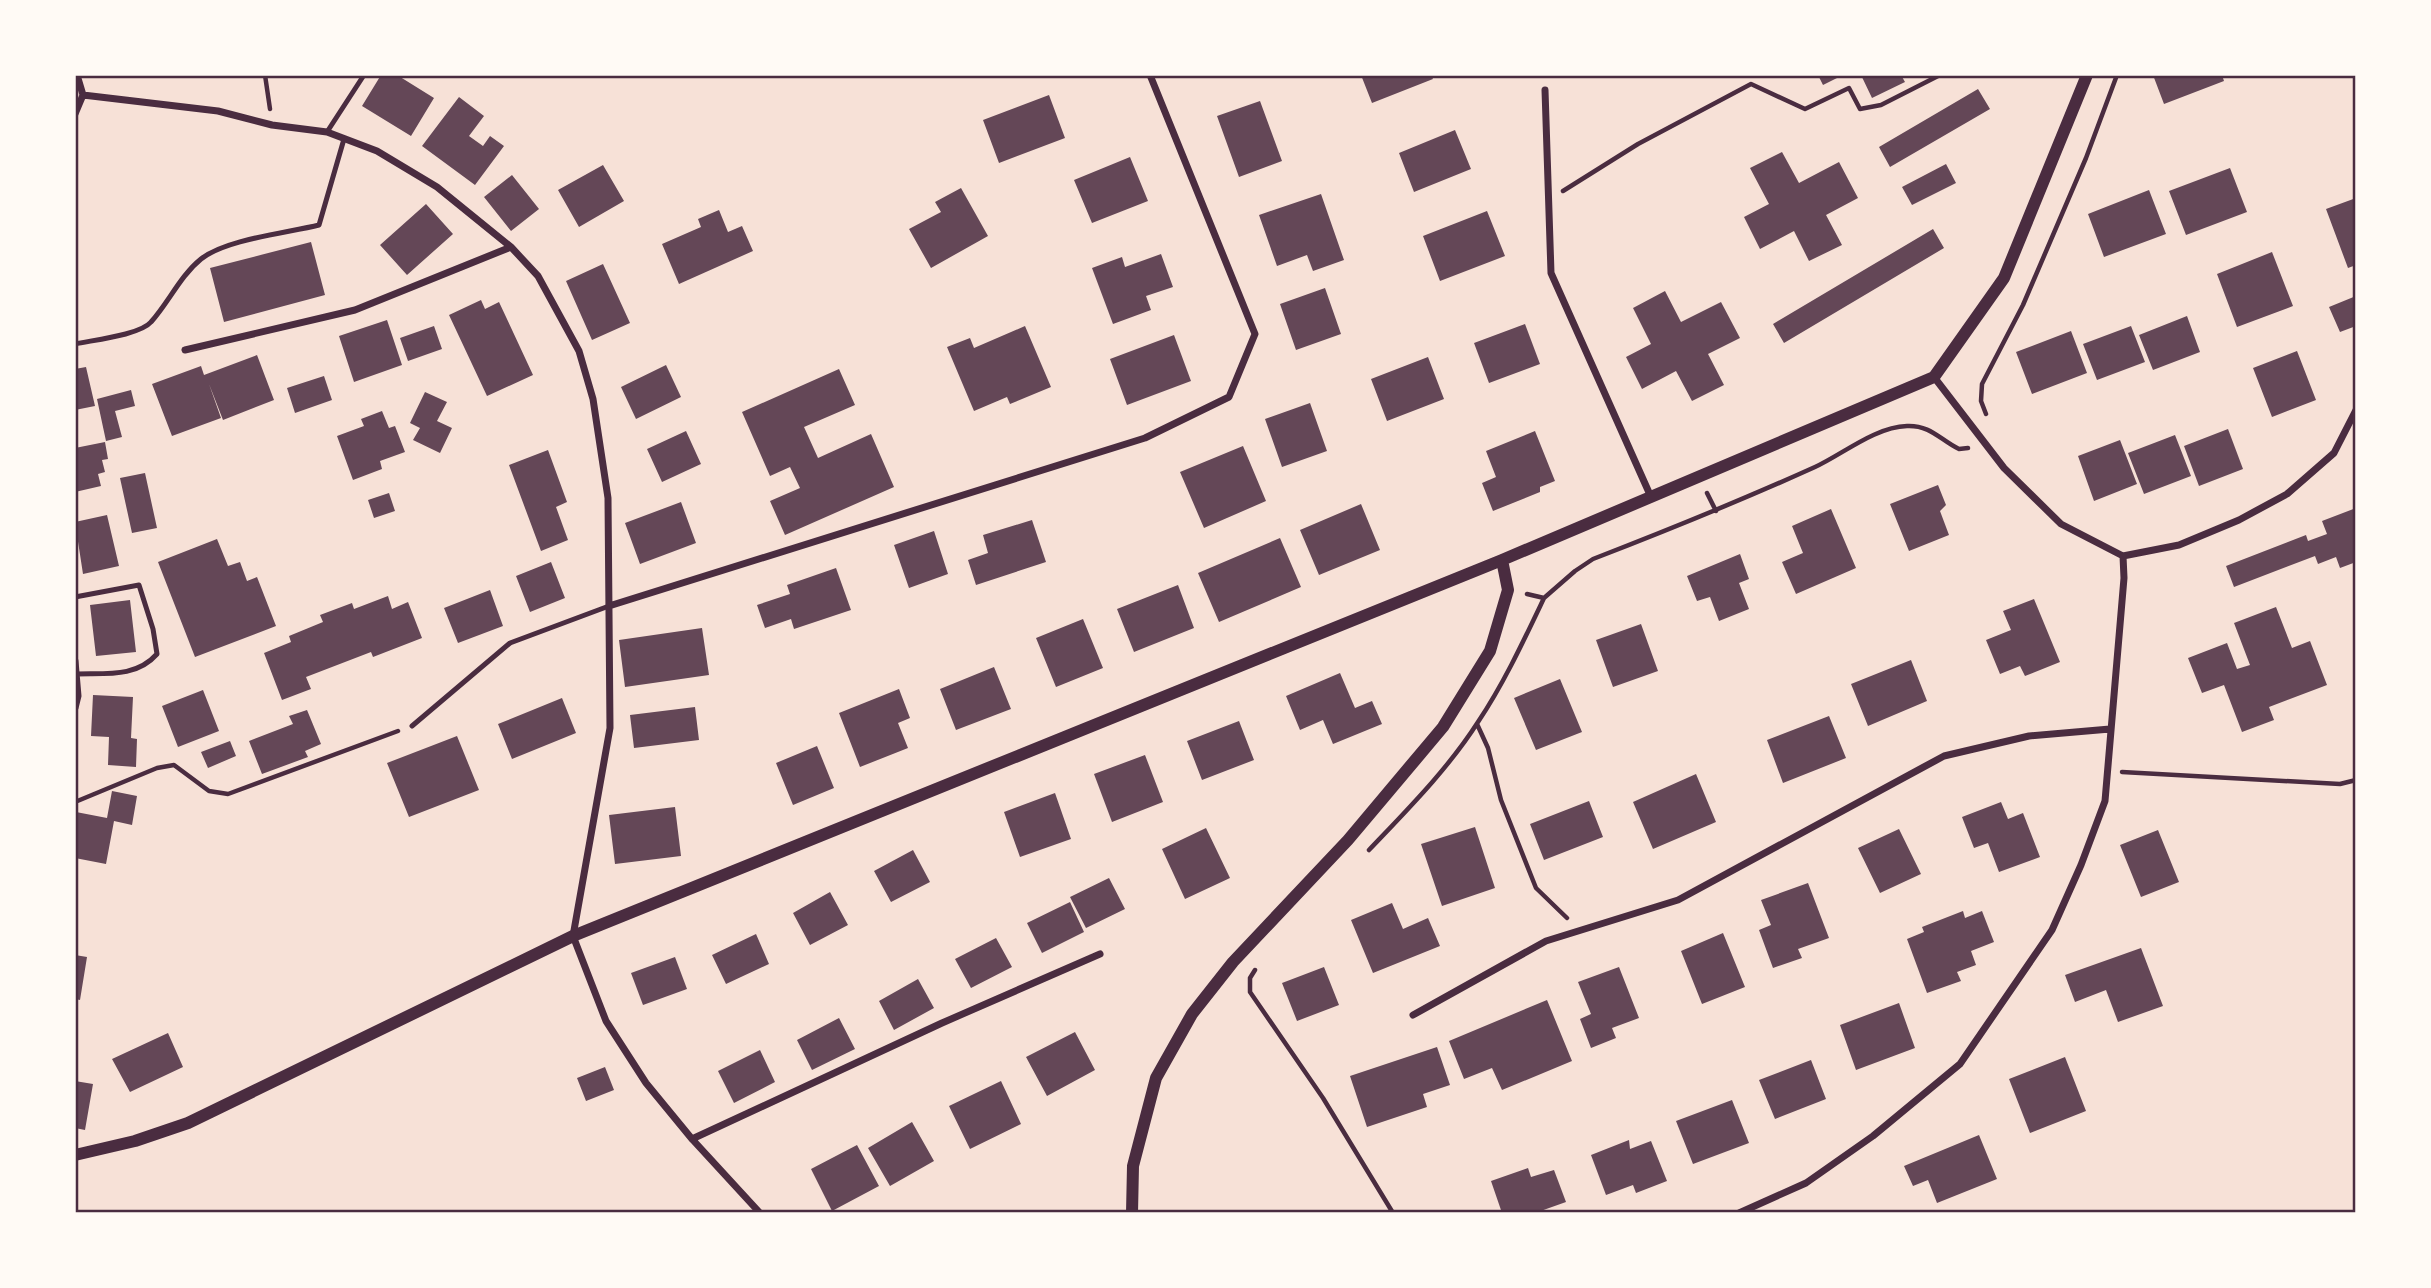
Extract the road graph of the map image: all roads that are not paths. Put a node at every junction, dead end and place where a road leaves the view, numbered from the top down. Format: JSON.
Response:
{"nodes":[{"id":1,"x":77,"y":75,"type":"edge"},
{"id":2,"x":364,"y":75,"type":"edge"},
{"id":3,"x":1150,"y":75,"type":"edge"},
{"id":4,"x":2087,"y":75,"type":"edge"},
{"id":5,"x":1545,"y":90,"type":"dead end"},
{"id":6,"x":83,"y":95,"type":"junction"},
{"id":7,"x":75,"y":114,"type":"edge"},
{"id":8,"x":327,"y":132,"type":"junction"},
{"id":9,"x":344,"y":139,"type":"junction"},
{"id":10,"x":511,"y":247,"type":"junction"},
{"id":11,"x":75,"y":344,"type":"edge"},
{"id":12,"x":185,"y":350,"type":"dead end"},
{"id":13,"x":1934,"y":377,"type":"junction"},
{"id":14,"x":2356,"y":411,"type":"edge"},
{"id":15,"x":1651,"y":498,"type":"junction"},
{"id":16,"x":2123,"y":556,"type":"junction"},
{"id":17,"x":1502,"y":560,"type":"junction"},
{"id":18,"x":75,"y":597,"type":"edge"},
{"id":19,"x":610,"y":606,"type":"junction"},
{"id":20,"x":75,"y":661,"type":"edge"},
{"id":21,"x":77,"y":674,"type":"edge"},
{"id":22,"x":75,"y":708,"type":"edge"},
{"id":23,"x":412,"y":726,"type":"road end"},
{"id":24,"x":2110,"y":729,"type":"junction"},
{"id":25,"x":573,"y":936,"type":"junction"},
{"id":26,"x":1100,"y":954,"type":"dead end"},
{"id":27,"x":1413,"y":1015,"type":"dead end"},
{"id":28,"x":692,"y":1139,"type":"junction"},
{"id":29,"x":75,"y":1155,"type":"edge"},
{"id":30,"x":760,"y":1213,"type":"edge"},
{"id":31,"x":1132,"y":1213,"type":"edge"},
{"id":32,"x":1739,"y":1213,"type":"edge"}],
"edges":[{"from":1,"to":6,"type":"street"},
{"from":2,"to":8,"type":"lane"},
{"from":3,"to":19,"type":"street"},
{"from":4,"to":13,"type":"street"},
{"from":5,"to":15,"type":"street"},
{"from":6,"to":7,"type":"street"},
{"from":6,"to":8,"type":"street"},
{"from":8,"to":9,"type":"street"},
{"from":9,"to":10,"type":"street"},
{"from":9,"to":11,"type":"lane"},
{"from":10,"to":12,"type":"street"},
{"from":10,"to":19,"type":"street"},
{"from":13,"to":15,"type":"street"},
{"from":13,"to":16,"type":"street"},
{"from":14,"to":16,"type":"street"},
{"from":15,"to":17,"type":"street"},
{"from":16,"to":24,"type":"street"},
{"from":17,"to":25,"type":"street"},
{"from":17,"to":31,"type":"street"},
{"from":18,"to":21,"type":"lane"},
{"from":19,"to":23,"type":"lane"},
{"from":19,"to":25,"type":"street"},
{"from":20,"to":21,"type":"street"},
{"from":21,"to":22,"type":"street"},
{"from":24,"to":27,"type":"street"},
{"from":24,"to":32,"type":"street"},
{"from":25,"to":28,"type":"street"},
{"from":25,"to":29,"type":"street"},
{"from":26,"to":28,"type":"street"},
{"from":28,"to":30,"type":"street"}]}
